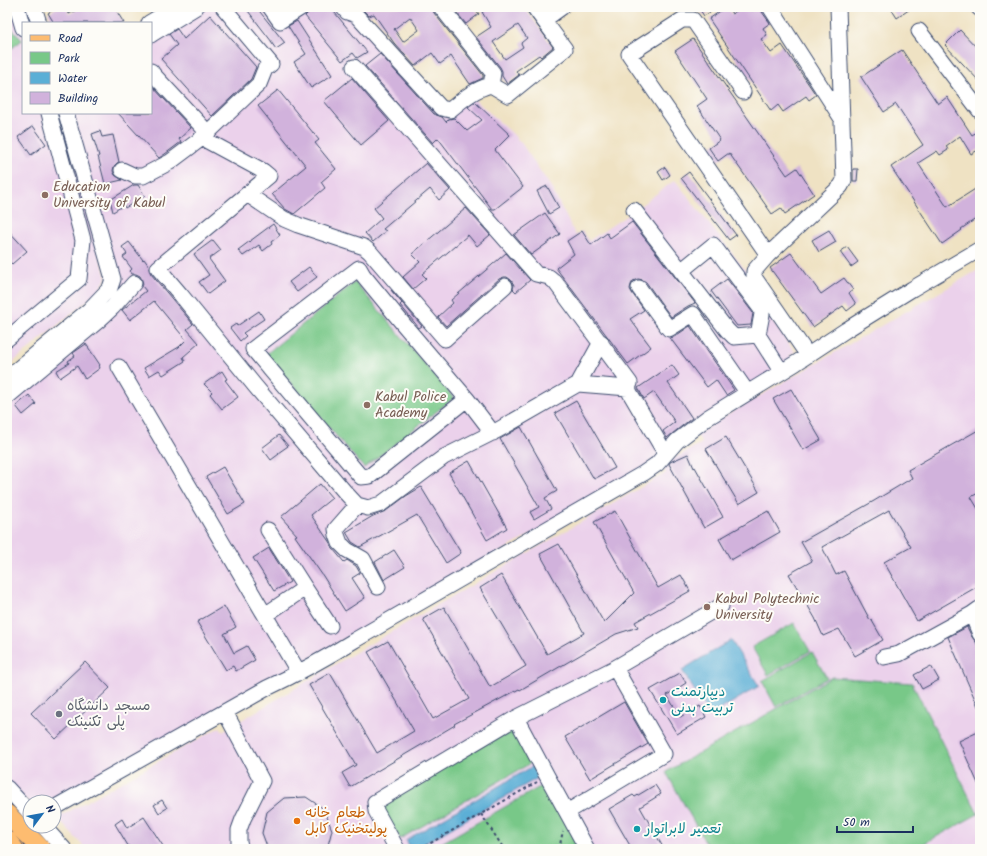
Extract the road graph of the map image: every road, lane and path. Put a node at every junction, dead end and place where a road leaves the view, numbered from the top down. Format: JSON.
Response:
{"nodes":[{"id":1,"x":17,"y":7,"type":"edge"},
{"id":2,"x":34,"y":7,"type":"edge"},
{"id":3,"x":196,"y":7,"type":"edge"},
{"id":4,"x":223,"y":7,"type":"edge"},
{"id":5,"x":270,"y":7,"type":"edge"},
{"id":6,"x":302,"y":7,"type":"edge"},
{"id":7,"x":343,"y":7,"type":"edge"},
{"id":8,"x":440,"y":7,"type":"edge"},
{"id":9,"x":534,"y":7,"type":"edge"},
{"id":10,"x":562,"y":7,"type":"edge"},
{"id":11,"x":770,"y":7,"type":"edge"},
{"id":12,"x":838,"y":7,"type":"edge"},
{"id":13,"x":170,"y":8,"type":"edge"},
{"id":14,"x":544,"y":20,"type":"junction"},
{"id":15,"x":39,"y":22,"type":"edge"},
{"id":16,"x":150,"y":22,"type":"edge"},
{"id":17,"x":22,"y":24,"type":"edge"},
{"id":18,"x":919,"y":31,"type":"dead end"},
{"id":19,"x":152,"y":34,"type":"edge"},
{"id":20,"x":354,"y":67,"type":"dead end"},
{"id":21,"x":152,"y":72,"type":"edge"},
{"id":22,"x":491,"y":85,"type":"junction"},
{"id":23,"x":743,"y":92,"type":"dead end"},
{"id":24,"x":980,"y":111,"type":"edge"},
{"id":25,"x":49,"y":114,"type":"edge"},
{"id":26,"x":66,"y":114,"type":"edge"},
{"id":27,"x":842,"y":118,"type":"junction"},
{"id":28,"x":205,"y":136,"type":"junction"},
{"id":29,"x":122,"y":170,"type":"dead end"},
{"id":30,"x":247,"y":194,"type":"junction"},
{"id":31,"x":634,"y":210,"type":"dead end"},
{"id":32,"x":980,"y":249,"type":"edge"},
{"id":33,"x":768,"y":255,"type":"junction"},
{"id":34,"x":681,"y":270,"type":"junction"},
{"id":35,"x":134,"y":283,"type":"dead end"},
{"id":36,"x":505,"y":286,"type":"dead end"},
{"id":37,"x":639,"y":288,"type":"dead end"},
{"id":38,"x":758,"y":335,"type":"junction"},
{"id":39,"x":7,"y":339,"type":"edge"},
{"id":40,"x":601,"y":342,"type":"junction"},
{"id":41,"x":807,"y":354,"type":"junction"},
{"id":42,"x":118,"y":367,"type":"dead end"},
{"id":43,"x":781,"y":371,"type":"junction"},
{"id":44,"x":7,"y":378,"type":"edge"},
{"id":45,"x":578,"y":384,"type":"junction"},
{"id":46,"x":628,"y":388,"type":"junction"},
{"id":47,"x":747,"y":392,"type":"junction"},
{"id":48,"x":7,"y":397,"type":"edge"},
{"id":49,"x":467,"y":399,"type":"junction"},
{"id":50,"x":493,"y":433,"type":"junction"},
{"id":51,"x":661,"y":446,"type":"dead end"},
{"id":52,"x":357,"y":505,"type":"junction"},
{"id":53,"x":268,"y":530,"type":"dead end"},
{"id":54,"x":378,"y":587,"type":"dead end"},
{"id":55,"x":305,"y":588,"type":"junction"},
{"id":56,"x":721,"y":606,"type":"dead end"},
{"id":57,"x":976,"y":611,"type":"edge"},
{"id":58,"x":265,"y":615,"type":"junction"},
{"id":59,"x":330,"y":626,"type":"dead end"},
{"id":60,"x":980,"y":634,"type":"edge"},
{"id":61,"x":884,"y":658,"type":"dead end"},
{"id":62,"x":615,"y":668,"type":"junction"},
{"id":63,"x":299,"y":673,"type":"junction"},
{"id":64,"x":225,"y":712,"type":"junction"},
{"id":65,"x":516,"y":718,"type":"junction"},
{"id":66,"x":547,"y":776,"type":"junction"},
{"id":67,"x":7,"y":788,"type":"edge"},
{"id":68,"x":22,"y":804,"type":"edge"},
{"id":69,"x":62,"y":804,"type":"edge"},
{"id":70,"x":566,"y":812,"type":"junction"},
{"id":71,"x":7,"y":814,"type":"edge"},
{"id":72,"x":480,"y":814,"type":"junction"},
{"id":73,"x":50,"y":834,"type":"edge"},
{"id":74,"x":7,"y":841,"type":"edge"},
{"id":75,"x":14,"y":849,"type":"edge"},
{"id":76,"x":41,"y":849,"type":"edge"},
{"id":77,"x":64,"y":849,"type":"edge"},
{"id":78,"x":241,"y":849,"type":"edge"},
{"id":79,"x":397,"y":849,"type":"edge"},
{"id":80,"x":420,"y":849,"type":"edge"},
{"id":81,"x":504,"y":849,"type":"edge"},
{"id":82,"x":587,"y":849,"type":"edge"}],
"edges":[{"from":1,"to":17,"type":"street"},
{"from":2,"to":15,"type":"street"},
{"from":3,"to":19,"type":"street"},
{"from":4,"to":28,"type":"street"},
{"from":5,"to":6,"type":"street"},
{"from":7,"to":22,"type":"street"},
{"from":8,"to":22,"type":"street"},
{"from":9,"to":14,"type":"street"},
{"from":10,"to":14,"type":"street"},
{"from":11,"to":27,"type":"street"},
{"from":12,"to":27,"type":"street"},
{"from":13,"to":16,"type":"street"},
{"from":14,"to":22,"type":"street"},
{"from":18,"to":24,"type":"street"},
{"from":20,"to":40,"type":"street"},
{"from":21,"to":28,"type":"street"},
{"from":23,"to":33,"type":"street"},
{"from":25,"to":39,"type":"street"},
{"from":26,"to":44,"type":"street"},
{"from":27,"to":33,"type":"street"},
{"from":28,"to":29,"type":"street"},
{"from":28,"to":30,"type":"street"},
{"from":30,"to":36,"type":"street"},
{"from":30,"to":52,"type":"street"},
{"from":31,"to":34,"type":"street"},
{"from":32,"to":41,"type":"street"},
{"from":33,"to":41,"type":"street"},
{"from":34,"to":38,"type":"street"},
{"from":34,"to":38,"type":"street"},
{"from":35,"to":48,"type":"street"},
{"from":37,"to":47,"type":"street"},
{"from":38,"to":43,"type":"street"},
{"from":40,"to":45,"type":"street"},
{"from":40,"to":46,"type":"street"},
{"from":41,"to":43,"type":"street"},
{"from":42,"to":58,"type":"street"},
{"from":43,"to":47,"type":"street"},
{"from":45,"to":46,"type":"street"},
{"from":45,"to":50,"type":"street"},
{"from":46,"to":51,"type":"street"},
{"from":47,"to":63,"type":"street"},
{"from":49,"to":49,"type":"street"},
{"from":49,"to":50,"type":"street"},
{"from":50,"to":52,"type":"street"},
{"from":52,"to":54,"type":"street"},
{"from":53,"to":55,"type":"street"},
{"from":55,"to":58,"type":"street"},
{"from":55,"to":59,"type":"street"},
{"from":56,"to":62,"type":"street"},
{"from":57,"to":60,"type":"street"},
{"from":57,"to":61,"type":"street"},
{"from":58,"to":63,"type":"street"},
{"from":62,"to":65,"type":"street"},
{"from":62,"to":70,"type":"street"},
{"from":63,"to":64,"type":"street"},
{"from":64,"to":69,"type":"street"},
{"from":64,"to":78,"type":"street"},
{"from":65,"to":66,"type":"street"},
{"from":65,"to":79,"type":"street"},
{"from":66,"to":70,"type":"street"},
{"from":66,"to":72,"type":"path"},
{"from":67,"to":68,"type":"street"},
{"from":70,"to":82,"type":"street"},
{"from":71,"to":76,"type":"main road"},
{"from":72,"to":80,"type":"path"},
{"from":72,"to":81,"type":"path"},
{"from":73,"to":77,"type":"street"},
{"from":74,"to":75,"type":"main road"}]}
